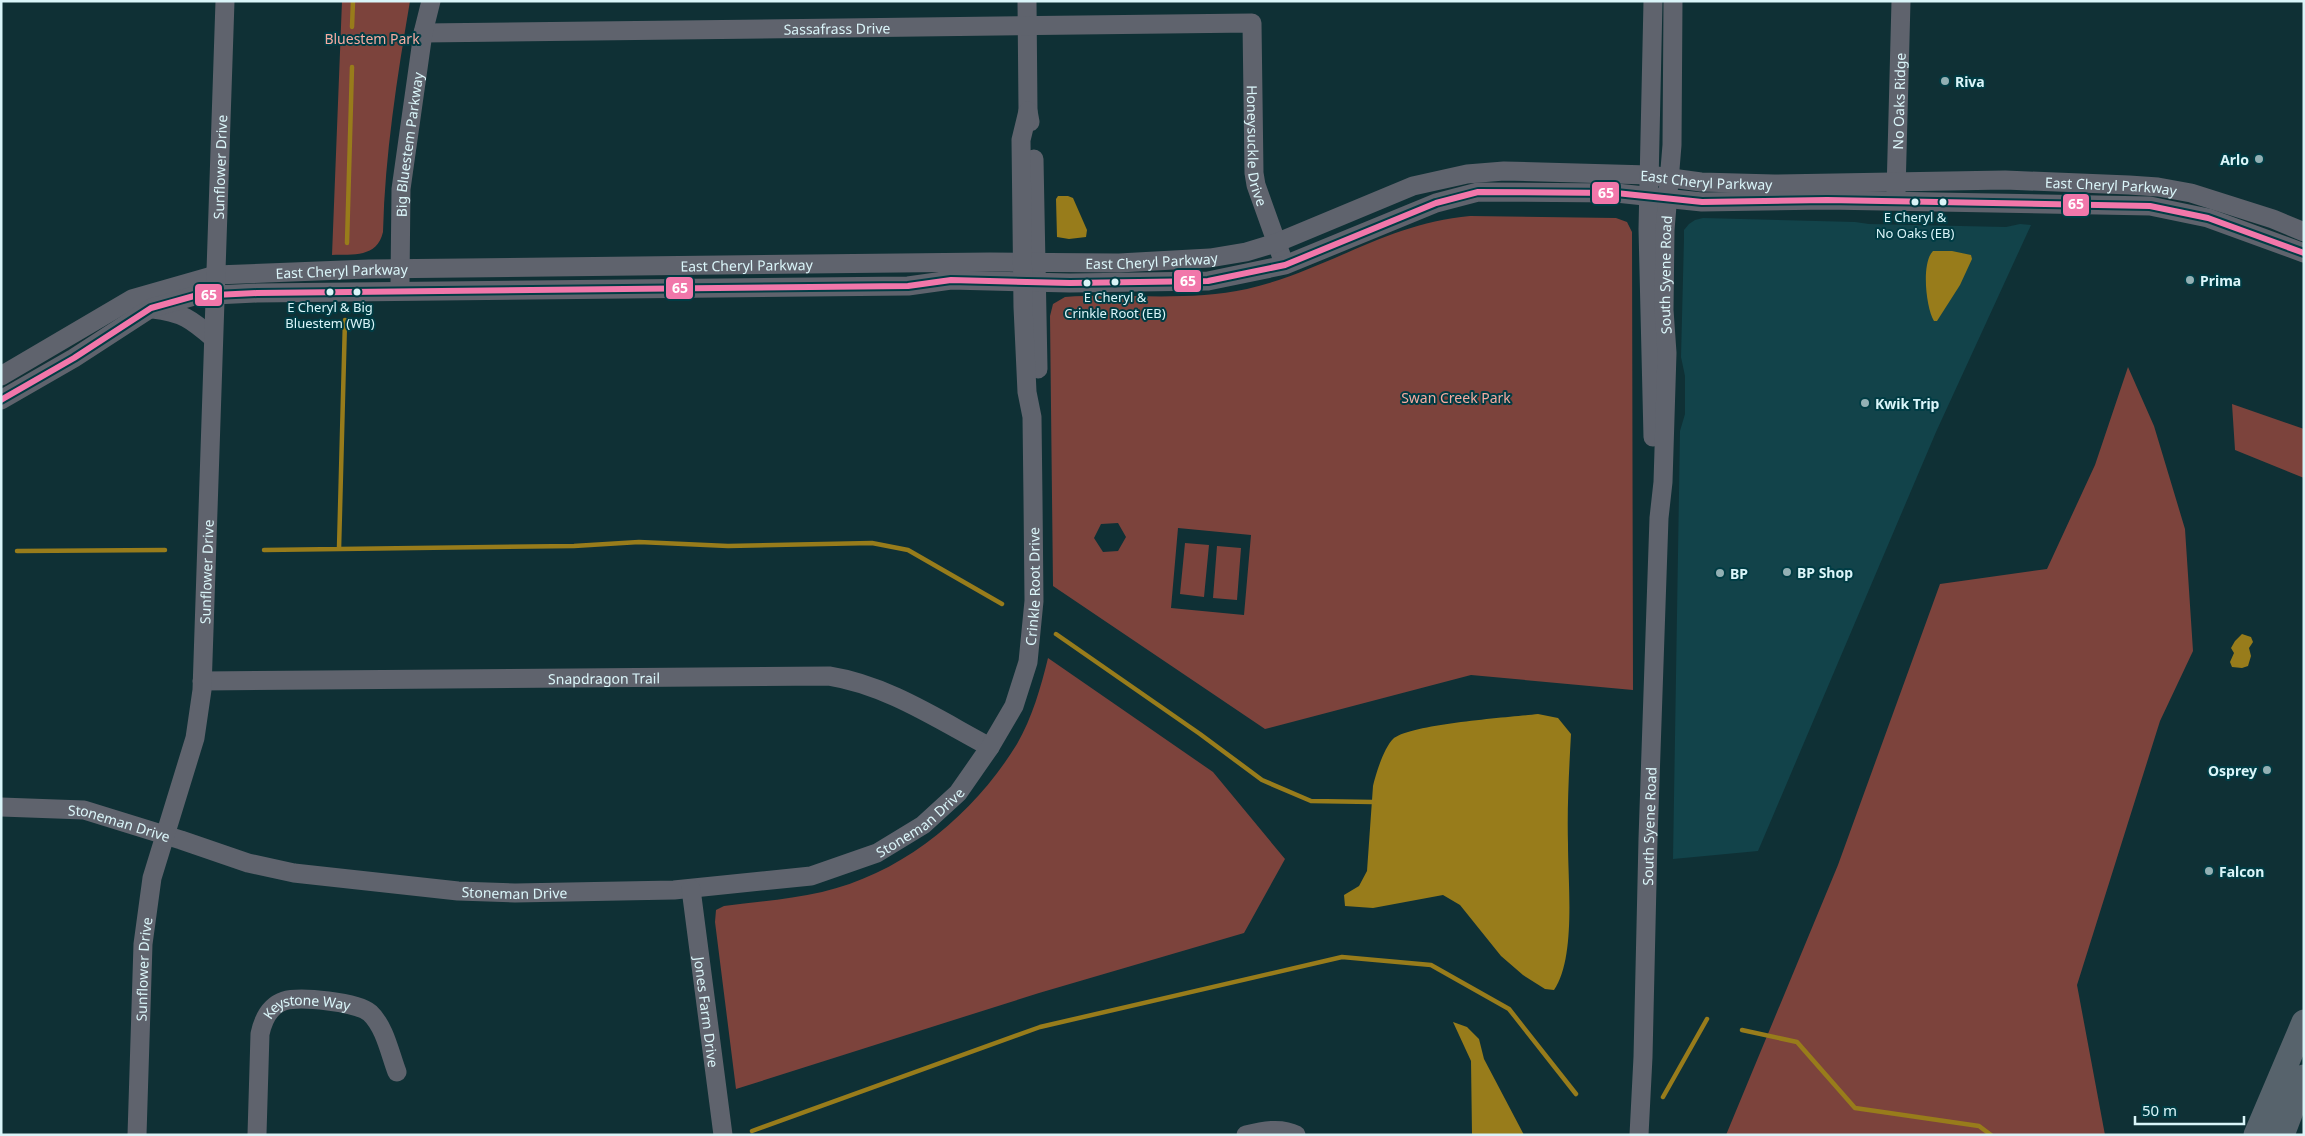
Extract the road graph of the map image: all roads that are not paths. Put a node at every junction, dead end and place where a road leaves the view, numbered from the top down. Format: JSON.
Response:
{"nodes":[{"id":1,"x":225,"y":1,"type":"edge"},
{"id":2,"x":431,"y":1,"type":"edge"},
{"id":3,"x":1027,"y":1,"type":"edge"},
{"id":4,"x":1653,"y":1,"type":"edge"},
{"id":5,"x":1673,"y":1,"type":"edge"},
{"id":6,"x":1901,"y":1,"type":"edge"},
{"id":7,"x":1252,"y":23,"type":"joint"},
{"id":8,"x":1027,"y":25,"type":"junction"},
{"id":9,"x":423,"y":32,"type":"junction"},
{"id":10,"x":1650,"y":175,"type":"junction"},
{"id":11,"x":1669,"y":177,"type":"junction"},
{"id":12,"x":1896,"y":182,"type":"junction"},
{"id":13,"x":1658,"y":196,"type":"junction"},
{"id":14,"x":1896,"y":201,"type":"junction"},
{"id":15,"x":2304,"y":232,"type":"edge"},
{"id":16,"x":1276,"y":243,"type":"junction"},
{"id":17,"x":2304,"y":253,"type":"edge"},
{"id":18,"x":1029,"y":263,"type":"junction"},
{"id":19,"x":1285,"y":265,"type":"junction"},
{"id":20,"x":399,"y":269,"type":"junction"},
{"id":21,"x":216,"y":275,"type":"junction"},
{"id":22,"x":1030,"y":282,"type":"junction"},
{"id":23,"x":400,"y":291,"type":"junction"},
{"id":24,"x":216,"y":294,"type":"junction"},
{"id":25,"x":151,"y":308,"type":"junction"},
{"id":26,"x":213,"y":338,"type":"junction"},
{"id":27,"x":1,"y":376,"type":"edge"},
{"id":28,"x":1,"y":400,"type":"edge"},
{"id":29,"x":202,"y":681,"type":"junction"},
{"id":30,"x":990,"y":747,"type":"junction"},
{"id":31,"x":1,"y":807,"type":"edge"},
{"id":32,"x":164,"y":835,"type":"junction"},
{"id":33,"x":691,"y":889,"type":"junction"},
{"id":34,"x":2304,"y":1022,"type":"edge"},
{"id":35,"x":397,"y":1072,"type":"dead end"},
{"id":36,"x":2304,"y":1077,"type":"edge"},
{"id":37,"x":257,"y":1134,"type":"dead end"},
{"id":38,"x":137,"y":1135,"type":"edge"},
{"id":39,"x":723,"y":1135,"type":"edge"},
{"id":40,"x":1246,"y":1135,"type":"edge"},
{"id":41,"x":1296,"y":1135,"type":"edge"},
{"id":42,"x":1639,"y":1135,"type":"edge"},
{"id":43,"x":2256,"y":1135,"type":"edge"},
{"id":44,"x":2282,"y":1135,"type":"edge"}],
"edges":[{"from":1,"to":21,"type":"street","name":"Sunflower Drive"},
{"from":2,"to":9,"type":"street","name":"Big Bluestem Parkway"},
{"from":3,"to":8,"type":"street","name":"Crinkle Root Drive"},
{"from":4,"to":10,"type":"street","name":"South Syene Road"},
{"from":5,"to":11,"type":"street","name":"South Syene Road"},
{"from":6,"to":12,"type":"street","name":"No Oaks Ridge"},
{"from":7,"to":8,"type":"street","name":"Sassafrass Drive"},
{"from":7,"to":16,"type":"street","name":"Honeysuckle Drive"},
{"from":8,"to":9,"type":"street","name":"Sassafrass Drive"},
{"from":8,"to":18,"type":"street","name":"Crinkle Root Drive"},
{"from":9,"to":20,"type":"street","name":"Big Bluestem Parkway"},
{"from":10,"to":11,"type":"street","name":"East Cheryl Parkway"},
{"from":10,"to":13,"type":"street","name":"South Syene Road"},
{"from":10,"to":16,"type":"street","name":"East Cheryl Parkway"},
{"from":11,"to":12,"type":"street","name":"East Cheryl Parkway"},
{"from":11,"to":13,"type":"street","name":"South Syene Road"},
{"from":12,"to":14,"type":"street","name":"No Oaks Ridge"},
{"from":12,"to":15,"type":"street","name":"East Cheryl Parkway"},
{"from":13,"to":14,"type":"street","name":"East Cheryl Parkway"},
{"from":13,"to":19,"type":"street","name":"East Cheryl Parkway"},
{"from":13,"to":42,"type":"street","name":"South Syene Road"},
{"from":14,"to":17,"type":"street","name":"East Cheryl Parkway"},
{"from":16,"to":18,"type":"street","name":"East Cheryl Parkway"},
{"from":16,"to":19,"type":"street","name":"Honeysuckle Drive"},
{"from":18,"to":20,"type":"street","name":"East Cheryl Parkway"},
{"from":18,"to":22,"type":"street","name":"Crinkle Root Drive"},
{"from":19,"to":22,"type":"street","name":"East Cheryl Parkway"},
{"from":20,"to":21,"type":"street","name":"East Cheryl Parkway"},
{"from":20,"to":23,"type":"street","name":"Big Bluestem Parkway"},
{"from":21,"to":24,"type":"street","name":"Sunflower Drive"},
{"from":21,"to":27,"type":"street","name":"East Cheryl Parkway"},
{"from":22,"to":23,"type":"street","name":"East Cheryl Parkway"},
{"from":22,"to":30,"type":"street","name":"Crinkle Root Drive"},
{"from":23,"to":24,"type":"street","name":"East Cheryl Parkway"},
{"from":24,"to":25,"type":"street","name":"East Cheryl Parkway"},
{"from":24,"to":26,"type":"street","name":"Sunflower Drive"},
{"from":25,"to":26,"type":"street"},
{"from":25,"to":28,"type":"street","name":"East Cheryl Parkway"},
{"from":26,"to":29,"type":"street","name":"Sunflower Drive"},
{"from":29,"to":30,"type":"street","name":"Snapdragon Trail"},
{"from":29,"to":32,"type":"street","name":"Sunflower Drive"},
{"from":30,"to":33,"type":"street","name":"Stoneman Drive"},
{"from":31,"to":32,"type":"street","name":"Stoneman Drive"},
{"from":32,"to":33,"type":"street","name":"Stoneman Drive"},
{"from":32,"to":38,"type":"street","name":"Sunflower Drive"},
{"from":33,"to":39,"type":"street","name":"Jones Farm Drive"},
{"from":34,"to":43,"type":"main road"},
{"from":35,"to":37,"type":"street","name":"Keystone Way"},
{"from":36,"to":44,"type":"main road"},
{"from":40,"to":41,"type":"street"}]}
